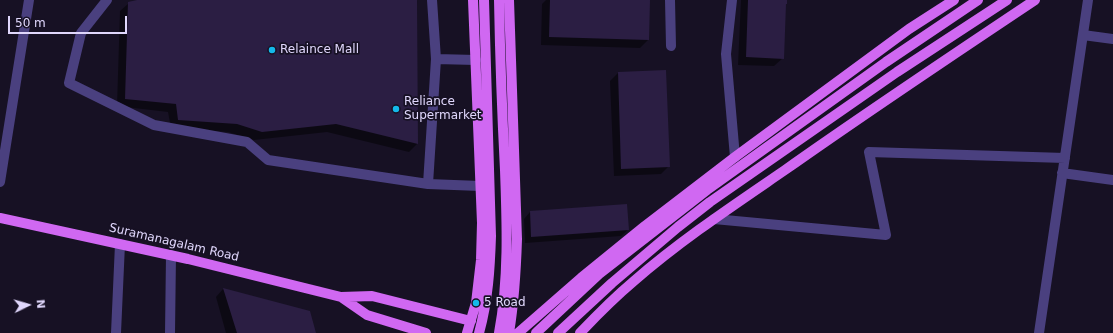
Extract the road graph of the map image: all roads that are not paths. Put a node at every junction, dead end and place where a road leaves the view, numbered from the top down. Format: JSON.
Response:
{"nodes":[{"id":1,"x":29,"y":0,"type":"edge"},
{"id":2,"x":107,"y":0,"type":"edge"},
{"id":3,"x":432,"y":0,"type":"edge"},
{"id":4,"x":473,"y":0,"type":"edge"},
{"id":5,"x":484,"y":0,"type":"edge"},
{"id":6,"x":498,"y":0,"type":"edge"},
{"id":7,"x":509,"y":0,"type":"edge"},
{"id":8,"x":670,"y":0,"type":"edge"},
{"id":9,"x":732,"y":0,"type":"edge"},
{"id":10,"x":978,"y":0,"type":"edge"},
{"id":11,"x":1007,"y":0,"type":"edge"},
{"id":12,"x":1034,"y":0,"type":"edge"},
{"id":13,"x":1088,"y":0,"type":"edge"},
{"id":14,"x":950,"y":1,"type":"edge"},
{"id":15,"x":1083,"y":34,"type":"junction"},
{"id":16,"x":1113,"y":39,"type":"edge"},
{"id":17,"x":671,"y":46,"type":"dead end"},
{"id":18,"x":436,"y":59,"type":"junction"},
{"id":19,"x":476,"y":60,"type":"junction"},
{"id":20,"x":735,"y":157,"type":"junction"},
{"id":21,"x":1065,"y":158,"type":"junction"},
{"id":22,"x":1062,"y":173,"type":"junction"},
{"id":23,"x":1113,"y":180,"type":"edge"},
{"id":24,"x":0,"y":182,"type":"edge"},
{"id":25,"x":428,"y":184,"type":"junction"},
{"id":26,"x":480,"y":186,"type":"junction"},
{"id":27,"x":0,"y":218,"type":"edge"},
{"id":28,"x":714,"y":219,"type":"junction"},
{"id":29,"x":120,"y":244,"type":"junction"},
{"id":30,"x":171,"y":256,"type":"junction"},
{"id":31,"x":341,"y":297,"type":"junction"},
{"id":32,"x":471,"y":320,"type":"junction"},
{"id":33,"x":116,"y":333,"type":"edge"},
{"id":34,"x":170,"y":333,"type":"edge"},
{"id":35,"x":426,"y":333,"type":"edge"},
{"id":36,"x":467,"y":333,"type":"edge"},
{"id":37,"x":479,"y":333,"type":"edge"},
{"id":38,"x":499,"y":333,"type":"edge"},
{"id":39,"x":509,"y":333,"type":"edge"},
{"id":40,"x":518,"y":333,"type":"edge"},
{"id":41,"x":536,"y":333,"type":"edge"},
{"id":42,"x":558,"y":333,"type":"edge"},
{"id":43,"x":580,"y":333,"type":"edge"},
{"id":44,"x":1039,"y":333,"type":"edge"}],
"edges":[{"from":1,"to":24,"type":"street"},
{"from":2,"to":25,"type":"street"},
{"from":3,"to":18,"type":"street"},
{"from":4,"to":19,"type":"main road"},
{"from":5,"to":37,"type":"main road"},
{"from":6,"to":38,"type":"main road"},
{"from":7,"to":39,"type":"main road"},
{"from":8,"to":17,"type":"street"},
{"from":9,"to":20,"type":"street"},
{"from":10,"to":41,"type":"main road"},
{"from":11,"to":42,"type":"main road"},
{"from":12,"to":28,"type":"main road"},
{"from":13,"to":15,"type":"street"},
{"from":14,"to":20,"type":"main road"},
{"from":15,"to":16,"type":"street"},
{"from":15,"to":21,"type":"street"},
{"from":18,"to":19,"type":"street"},
{"from":18,"to":25,"type":"street"},
{"from":19,"to":26,"type":"main road"},
{"from":20,"to":40,"type":"main road"},
{"from":21,"to":22,"type":"street"},
{"from":21,"to":28,"type":"street"},
{"from":22,"to":23,"type":"street"},
{"from":22,"to":44,"type":"street"},
{"from":25,"to":26,"type":"street"},
{"from":26,"to":32,"type":"main road"},
{"from":27,"to":29,"type":"main road","name":"Suramanagalam Road"},
{"from":28,"to":43,"type":"main road"},
{"from":29,"to":30,"type":"main road","name":"Suramanagalam Road"},
{"from":29,"to":33,"type":"street"},
{"from":30,"to":31,"type":"main road","name":"Suramanagalam Road"},
{"from":30,"to":34,"type":"street"},
{"from":31,"to":32,"type":"main road"},
{"from":31,"to":35,"type":"main road"},
{"from":32,"to":36,"type":"main road"}]}
